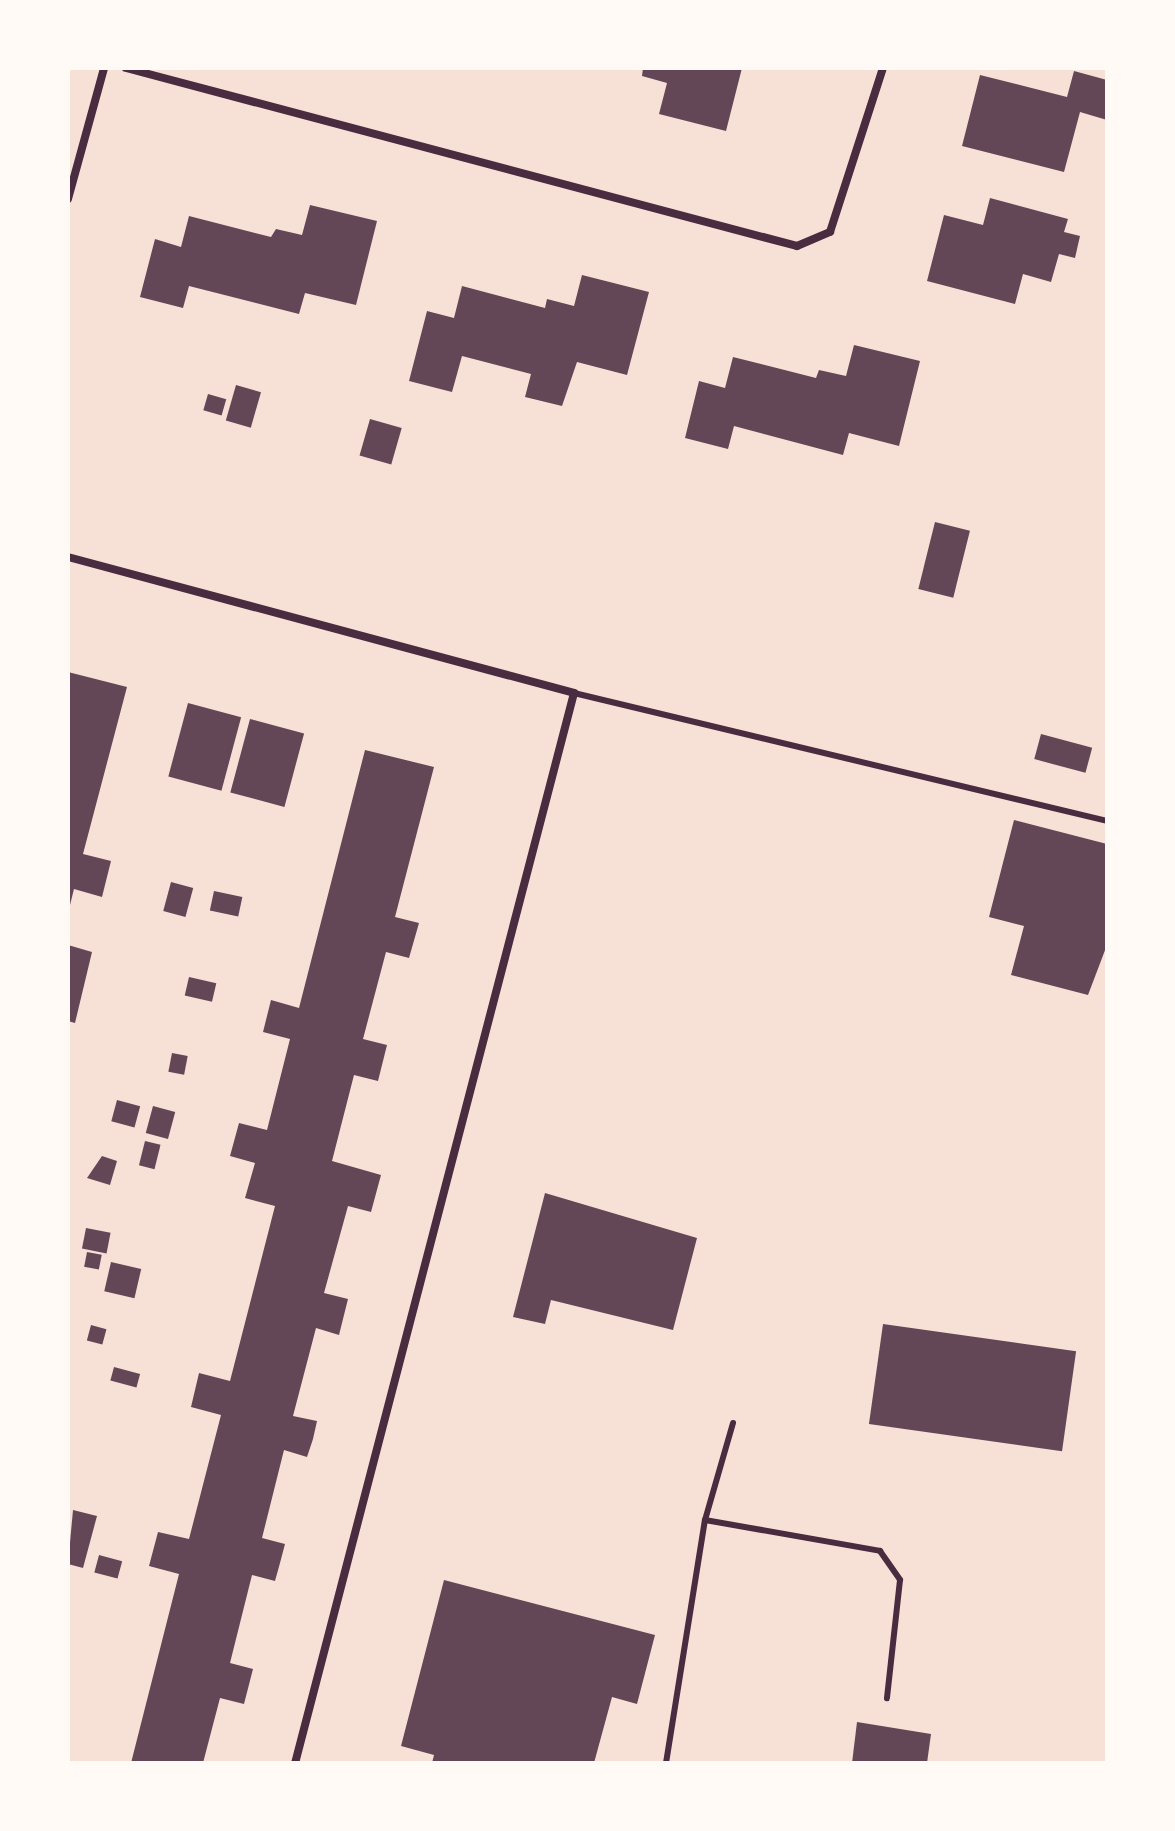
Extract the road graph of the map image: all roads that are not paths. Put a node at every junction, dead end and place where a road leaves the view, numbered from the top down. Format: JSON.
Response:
{"nodes":[{"id":1,"x":104,"y":68,"type":"edge"},
{"id":2,"x":126,"y":68,"type":"edge"},
{"id":3,"x":883,"y":68,"type":"edge"},
{"id":4,"x":68,"y":199,"type":"edge"},
{"id":5,"x":68,"y":557,"type":"edge"},
{"id":6,"x":574,"y":693,"type":"junction"},
{"id":7,"x":1107,"y":821,"type":"edge"},
{"id":8,"x":733,"y":1423,"type":"dead end"},
{"id":9,"x":705,"y":1520,"type":"junction"},
{"id":10,"x":887,"y":1698,"type":"dead end"},
{"id":11,"x":295,"y":1763,"type":"edge"},
{"id":12,"x":666,"y":1763,"type":"edge"}],
"edges":[{"from":1,"to":4,"type":"street"},
{"from":2,"to":3,"type":"street"},
{"from":5,"to":6,"type":"street"},
{"from":6,"to":7,"type":"lane"},
{"from":6,"to":11,"type":"street"},
{"from":8,"to":9,"type":"lane"},
{"from":9,"to":10,"type":"lane"},
{"from":9,"to":12,"type":"lane"}]}
